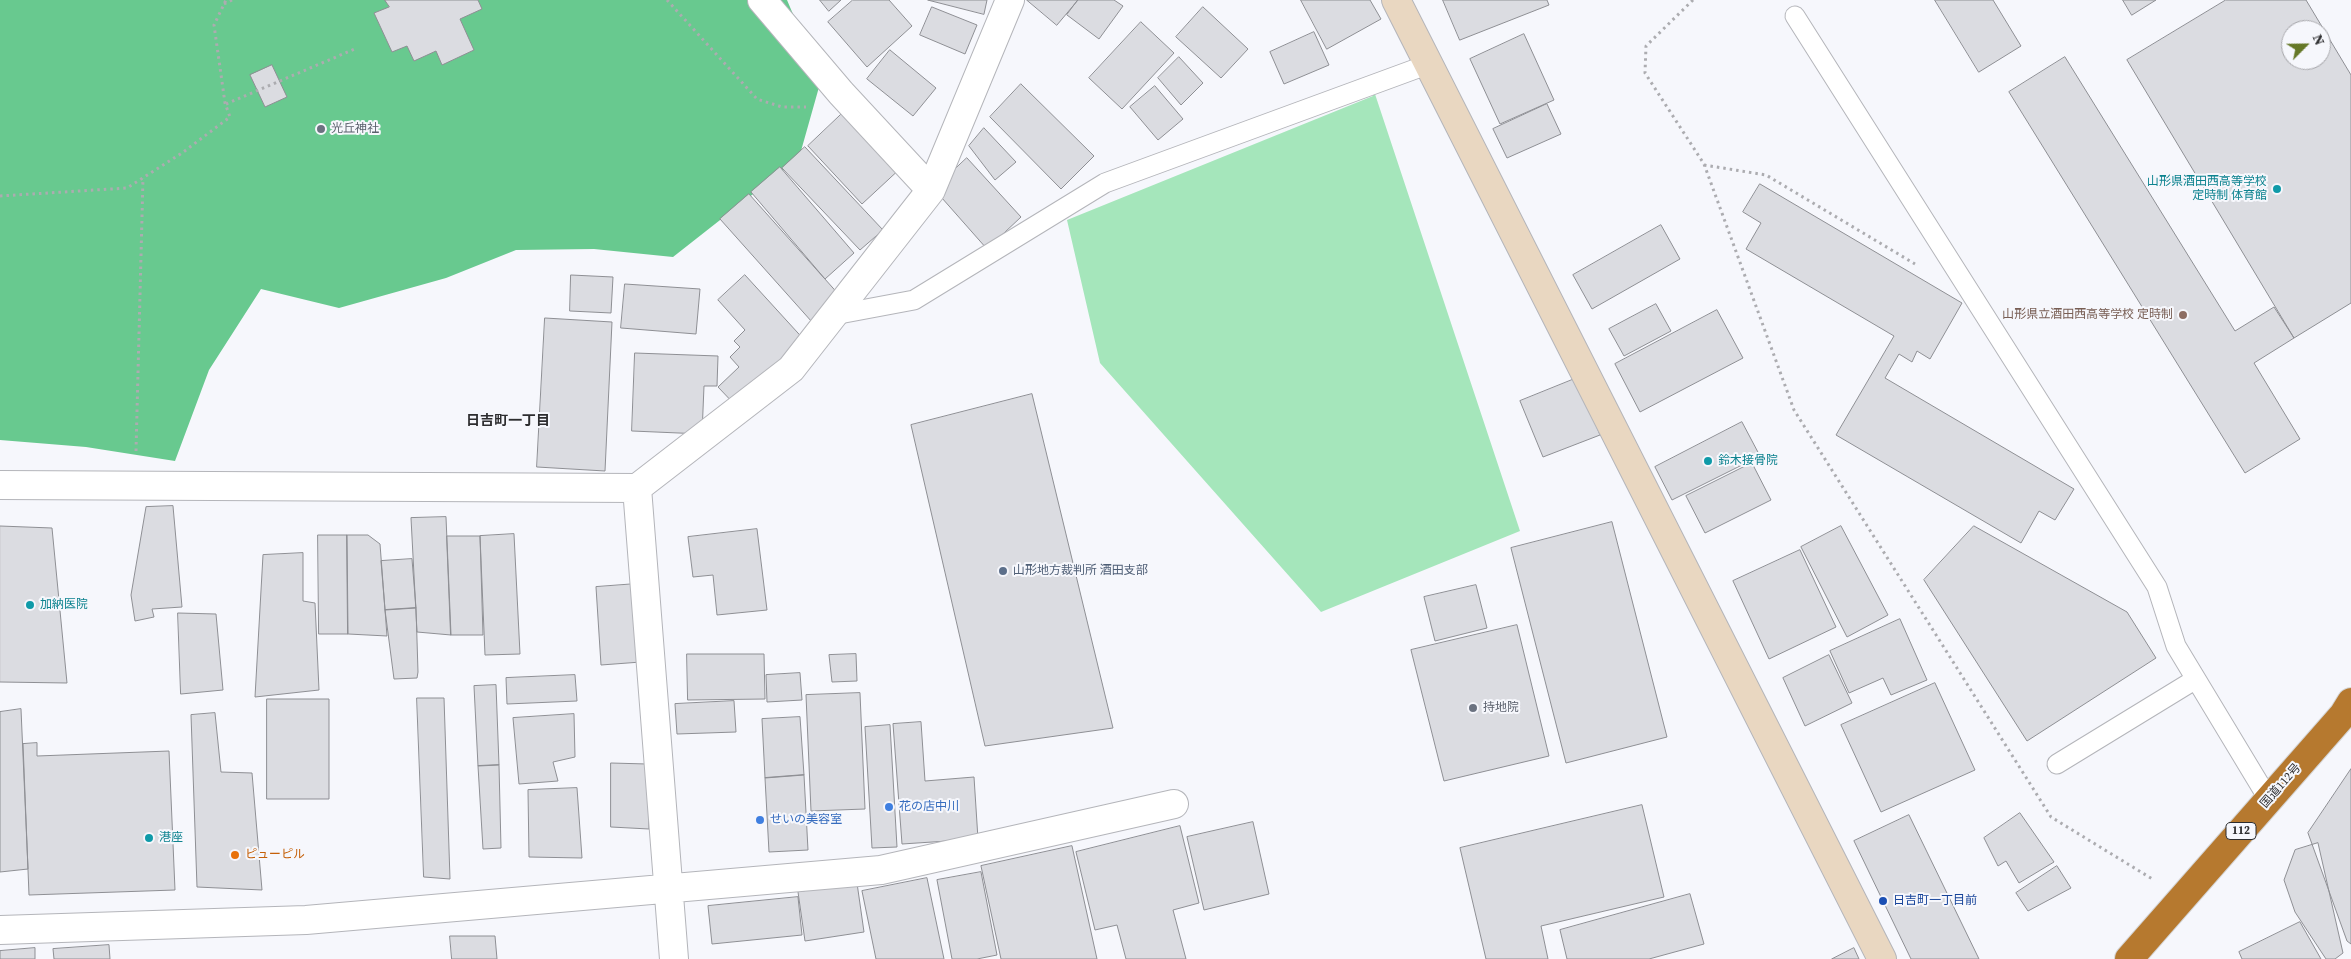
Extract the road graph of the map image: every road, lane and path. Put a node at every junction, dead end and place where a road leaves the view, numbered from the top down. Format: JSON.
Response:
{"nodes":[{"id":1,"x":232,"y":0,"type":"edge"},
{"id":2,"x":667,"y":0,"type":"edge"},
{"id":3,"x":762,"y":0,"type":"edge"},
{"id":4,"x":1010,"y":0,"type":"edge"},
{"id":5,"x":1694,"y":0,"type":"edge"},
{"id":6,"x":225,"y":2,"type":"edge"},
{"id":7,"x":1404,"y":2,"type":"edge"},
{"id":8,"x":1795,"y":16,"type":"dead end"},
{"id":9,"x":357,"y":48,"type":"dead end"},
{"id":10,"x":1429,"y":64,"type":"junction"},
{"id":11,"x":226,"y":104,"type":"junction"},
{"id":12,"x":782,"y":107,"type":"dead end"},
{"id":13,"x":1704,"y":164,"type":"junction"},
{"id":14,"x":143,"y":178,"type":"junction"},
{"id":15,"x":931,"y":190,"type":"junction"},
{"id":16,"x":0,"y":196,"type":"edge"},
{"id":17,"x":1916,"y":265,"type":"dead end"},
{"id":18,"x":834,"y":315,"type":"junction"},
{"id":19,"x":0,"y":485,"type":"edge"},
{"id":20,"x":136,"y":485,"type":"junction"},
{"id":21,"x":637,"y":488,"type":"junction"},
{"id":22,"x":2196,"y":679,"type":"junction"},
{"id":23,"x":2351,"y":702,"type":"edge"},
{"id":24,"x":2057,"y":764,"type":"dead end"},
{"id":25,"x":2269,"y":800,"type":"junction"},
{"id":26,"x":1174,"y":804,"type":"dead end"},
{"id":27,"x":668,"y":888,"type":"junction"},
{"id":28,"x":2182,"y":897,"type":"junction"},
{"id":29,"x":0,"y":930,"type":"edge"},
{"id":30,"x":674,"y":959,"type":"edge"},
{"id":31,"x":1882,"y":959,"type":"edge"},
{"id":32,"x":2129,"y":959,"type":"edge"}],
"edges":[{"from":1,"to":6,"type":"path"},
{"from":2,"to":12,"type":"path"},
{"from":3,"to":15,"type":"street"},
{"from":4,"to":15,"type":"street"},
{"from":5,"to":13,"type":"path"},
{"from":6,"to":11,"type":"path"},
{"from":7,"to":10,"type":"street"},
{"from":8,"to":22,"type":"lane"},
{"from":9,"to":11,"type":"path"},
{"from":10,"to":18,"type":"lane"},
{"from":10,"to":31,"type":"street"},
{"from":11,"to":14,"type":"path"},
{"from":13,"to":17,"type":"path"},
{"from":13,"to":28,"type":"path"},
{"from":14,"to":16,"type":"path"},
{"from":14,"to":20,"type":"path"},
{"from":15,"to":18,"type":"street"},
{"from":18,"to":21,"type":"street"},
{"from":19,"to":20,"type":"street"},
{"from":20,"to":21,"type":"street"},
{"from":21,"to":27,"type":"street"},
{"from":22,"to":24,"type":"lane"},
{"from":22,"to":25,"type":"lane"},
{"from":23,"to":25,"type":"highway","name":"国道112号","number":"112"},
{"from":25,"to":28,"type":"highway","name":"国道112号","number":"112"},
{"from":26,"to":27,"type":"street"},
{"from":27,"to":29,"type":"street"},
{"from":27,"to":30,"type":"street"},
{"from":28,"to":32,"type":"highway","name":"国道112号","number":"112"}]}
